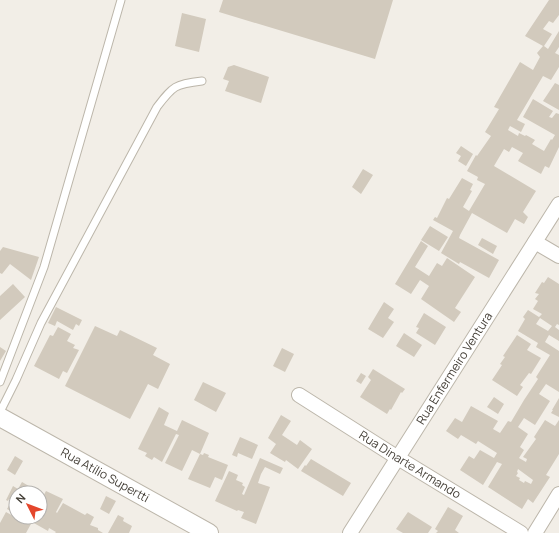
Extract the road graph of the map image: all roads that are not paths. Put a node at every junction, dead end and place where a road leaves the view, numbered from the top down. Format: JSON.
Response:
{"nodes":[{"id":1,"x":120,"y":0,"type":"edge"},
{"id":2,"x":202,"y":81,"type":"dead end"},
{"id":3,"x":559,"y":204,"type":"edge"},
{"id":4,"x":535,"y":242,"type":"junction"},
{"id":5,"x":559,"y":256,"type":"edge"},
{"id":6,"x":0,"y":382,"type":"edge"},
{"id":7,"x":299,"y":395,"type":"dead end"},
{"id":8,"x":0,"y":412,"type":"edge"},
{"id":9,"x":0,"y":417,"type":"edge"},
{"id":10,"x":398,"y":458,"type":"junction"},
{"id":11,"x":559,"y":494,"type":"edge"},
{"id":12,"x":209,"y":533,"type":"edge"},
{"id":13,"x":350,"y":533,"type":"edge"},
{"id":14,"x":521,"y":533,"type":"edge"},
{"id":15,"x":535,"y":533,"type":"edge"}],
"edges":[{"from":1,"to":6,"type":"lane"},
{"from":2,"to":8,"type":"lane"},
{"from":3,"to":4,"type":"street","name":"Rua Enfermeiro Ventura"},
{"from":4,"to":5,"type":"street"},
{"from":4,"to":10,"type":"street","name":"Rua Enfermeiro Ventura"},
{"from":7,"to":10,"type":"street","name":"Rua Dinarte Armando"},
{"from":9,"to":12,"type":"street","name":"Rua Atílio Supertti"},
{"from":10,"to":13,"type":"street","name":"Rua Enfermeiro Ventura"},
{"from":10,"to":14,"type":"street","name":"Rua Dinarte Armando"},
{"from":11,"to":15,"type":"street"}]}
